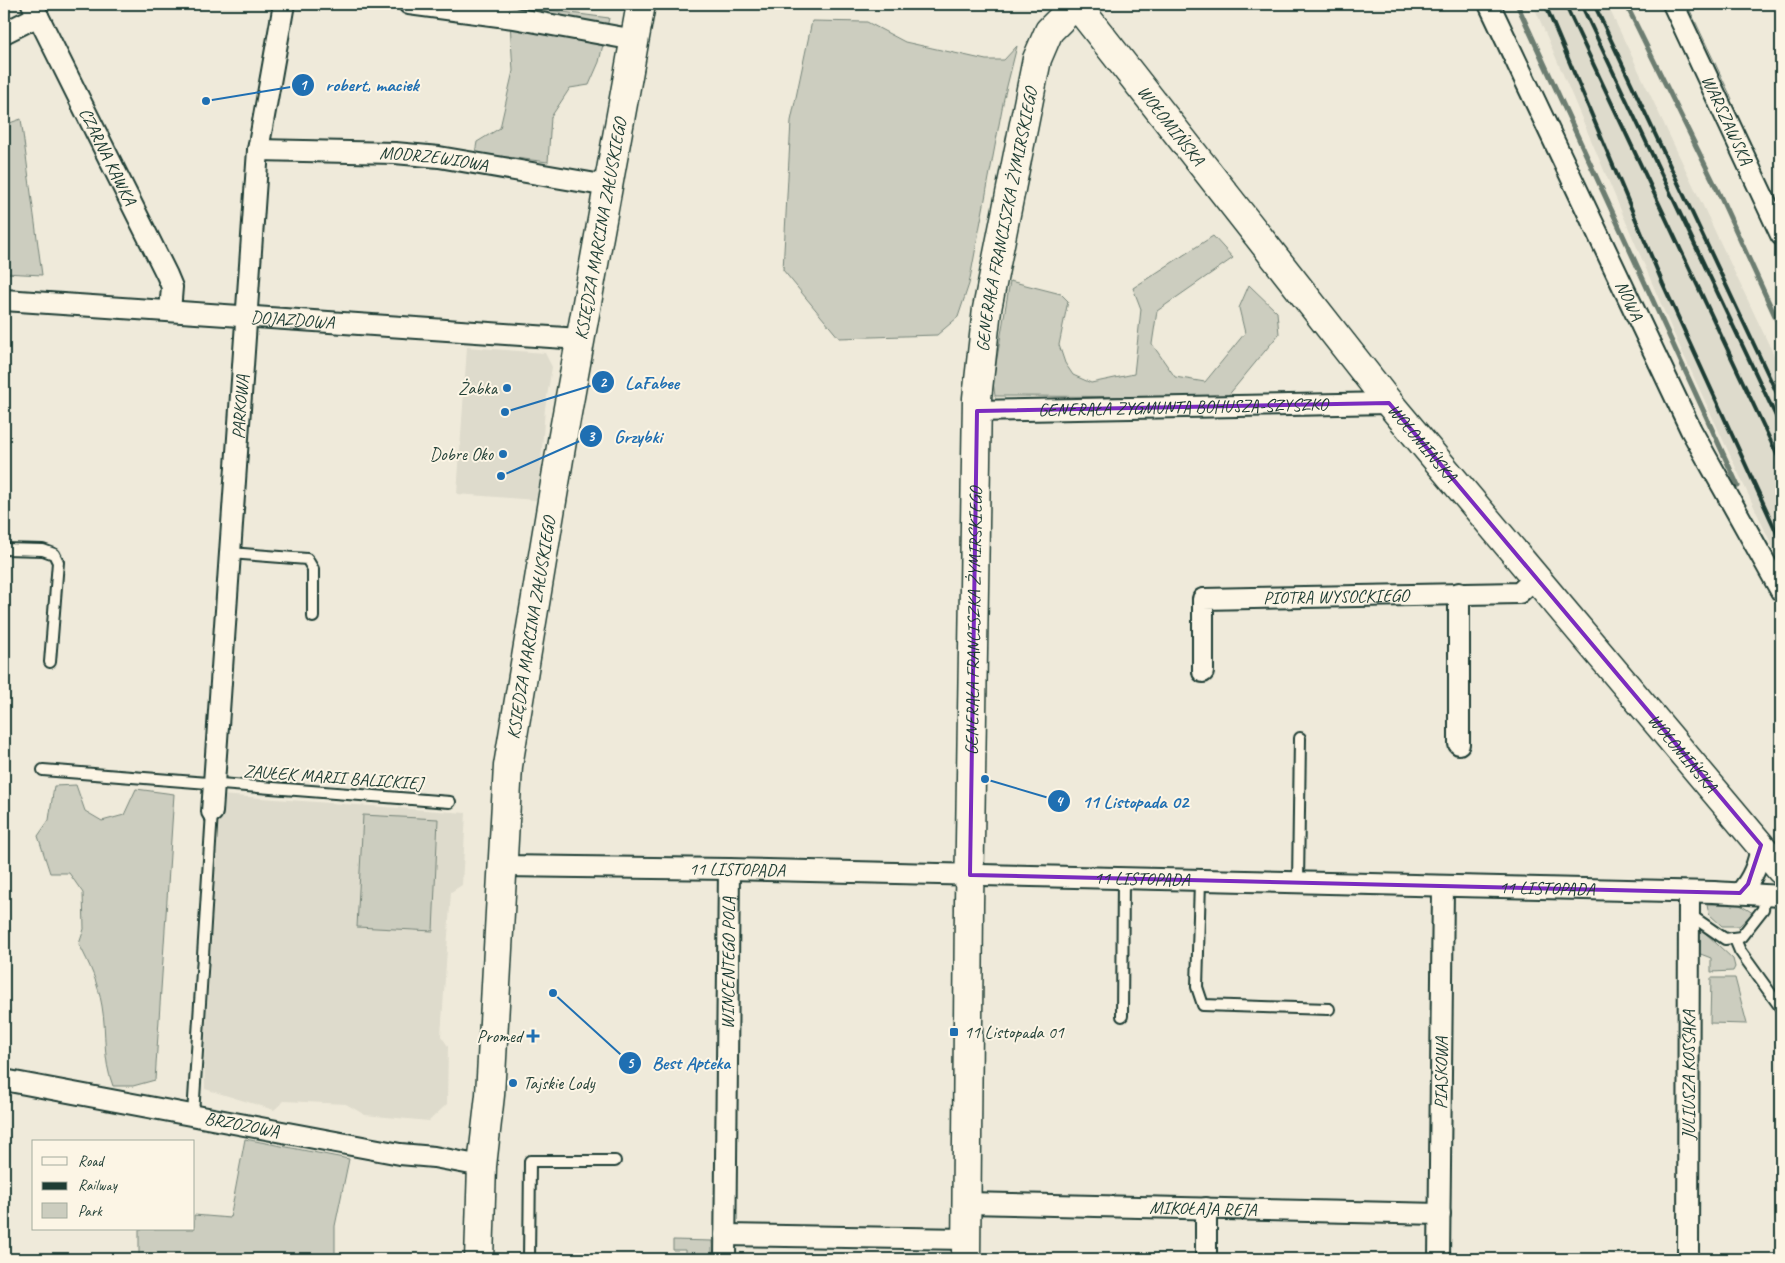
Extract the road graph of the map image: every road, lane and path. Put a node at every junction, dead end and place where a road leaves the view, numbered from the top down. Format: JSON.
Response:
{"nodes":[{"id":1,"x":284,"y":4,"type":"edge"},
{"id":2,"x":409,"y":4,"type":"edge"},
{"id":3,"x":642,"y":4,"type":"edge"},
{"id":4,"x":1076,"y":4,"type":"edge"},
{"id":5,"x":1489,"y":4,"type":"edge"},
{"id":6,"x":1673,"y":4,"type":"edge"},
{"id":7,"x":35,"y":10,"type":"edge"},
{"id":8,"x":4,"y":33,"type":"edge"},
{"id":9,"x":635,"y":40,"type":"junction"},
{"id":10,"x":258,"y":150,"type":"junction"},
{"id":11,"x":608,"y":186,"type":"junction"},
{"id":12,"x":1781,"y":235,"type":"edge"},
{"id":13,"x":4,"y":300,"type":"edge"},
{"id":14,"x":170,"y":311,"type":"junction"},
{"id":15,"x":247,"y":317,"type":"junction"},
{"id":16,"x":580,"y":339,"type":"junction"},
{"id":17,"x":1388,"y":403,"type":"junction"},
{"id":18,"x":977,"y":410,"type":"junction"},
{"id":19,"x":4,"y":549,"type":"edge"},
{"id":20,"x":230,"y":553,"type":"junction"},
{"id":21,"x":1536,"y":576,"type":"junction"},
{"id":22,"x":1781,"y":591,"type":"edge"},
{"id":23,"x":1459,"y":593,"type":"junction"},
{"id":24,"x":313,"y":617,"type":"dead end"},
{"id":25,"x":50,"y":662,"type":"dead end"},
{"id":26,"x":1202,"y":672,"type":"dead end"},
{"id":27,"x":1300,"y":738,"type":"dead end"},
{"id":28,"x":1460,"y":744,"type":"dead end"},
{"id":29,"x":43,"y":770,"type":"dead end"},
{"id":30,"x":214,"y":784,"type":"junction"},
{"id":31,"x":450,"y":802,"type":"dead end"},
{"id":32,"x":212,"y":812,"type":"joint"},
{"id":33,"x":1761,"y":845,"type":"junction"},
{"id":34,"x":502,"y":866,"type":"junction"},
{"id":35,"x":729,"y":869,"type":"junction"},
{"id":36,"x":1781,"y":870,"type":"edge"},
{"id":37,"x":970,"y":875,"type":"junction"},
{"id":38,"x":1123,"y":879,"type":"junction"},
{"id":39,"x":1200,"y":881,"type":"junction"},
{"id":40,"x":1298,"y":883,"type":"junction"},
{"id":41,"x":1443,"y":887,"type":"junction"},
{"id":42,"x":1689,"y":892,"type":"junction"},
{"id":43,"x":1740,"y":893,"type":"junction"},
{"id":44,"x":1773,"y":895,"type":"edge"},
{"id":45,"x":1688,"y":914,"type":"junction"},
{"id":46,"x":1735,"y":938,"type":"junction"},
{"id":47,"x":1781,"y":1008,"type":"edge"},
{"id":48,"x":1329,"y":1009,"type":"dead end"},
{"id":49,"x":1122,"y":1016,"type":"dead end"},
{"id":50,"x":4,"y":1080,"type":"edge"},
{"id":51,"x":193,"y":1115,"type":"junction"},
{"id":52,"x":615,"y":1161,"type":"dead end"},
{"id":53,"x":482,"y":1166,"type":"junction"},
{"id":54,"x":967,"y":1203,"type":"junction"},
{"id":55,"x":1206,"y":1208,"type":"junction"},
{"id":56,"x":1440,"y":1214,"type":"junction"},
{"id":57,"x":725,"y":1235,"type":"junction"},
{"id":58,"x":966,"y":1249,"type":"edge"},
{"id":59,"x":479,"y":1259,"type":"edge"},
{"id":60,"x":530,"y":1259,"type":"edge"},
{"id":61,"x":725,"y":1259,"type":"edge"},
{"id":62,"x":1206,"y":1259,"type":"edge"},
{"id":63,"x":1440,"y":1259,"type":"edge"},
{"id":64,"x":1688,"y":1259,"type":"edge"}],
"edges":[{"from":1,"to":10,"type":"street","name":"PARKOWA"},
{"from":2,"to":9,"type":"street"},
{"from":3,"to":9,"type":"street","name":"KSIĘDZA MARCINA ZAŁUSKIEGO"},
{"from":4,"to":17,"type":"street","name":"WOŁOMIŃSKA"},
{"from":4,"to":18,"type":"street","name":"GENERAŁA FRANCISZKA ŻYMIRSKIEGO"},
{"from":5,"to":22,"type":"street","name":"NOWA"},
{"from":6,"to":12,"type":"street","name":"WARSZAWSKA"},
{"from":7,"to":8,"type":"street"},
{"from":7,"to":14,"type":"street","name":"CZARNA KAWKA"},
{"from":9,"to":11,"type":"street","name":"KSIĘDZA MARCINA ZAŁUSKIEGO"},
{"from":10,"to":11,"type":"street","name":"MODRZEWIOWA"},
{"from":10,"to":15,"type":"street","name":"PARKOWA"},
{"from":11,"to":16,"type":"street","name":"KSIĘDZA MARCINA ZAŁUSKIEGO"},
{"from":13,"to":14,"type":"street","name":"DOJAZDOWA"},
{"from":14,"to":15,"type":"street","name":"DOJAZDOWA"},
{"from":15,"to":16,"type":"street","name":"DOJAZDOWA"},
{"from":15,"to":20,"type":"street","name":"PARKOWA"},
{"from":16,"to":34,"type":"street","name":"KSIĘDZA MARCINA ZAŁUSKIEGO"},
{"from":17,"to":18,"type":"street","name":"GENERAŁA ZYGMUNTA BOHUSZA-SZYSZKO"},
{"from":17,"to":21,"type":"street","name":"WOŁOMIŃSKA"},
{"from":18,"to":37,"type":"street","name":"GENERAŁA FRANCISZKA ŻYMIRSKIEGO"},
{"from":19,"to":25,"type":"lane"},
{"from":20,"to":24,"type":"lane"},
{"from":20,"to":30,"type":"street","name":"PARKOWA"},
{"from":21,"to":23,"type":"street","name":"PIOTRA WYSOCKIEGO"},
{"from":21,"to":33,"type":"street","name":"WOŁOMIŃSKA"},
{"from":23,"to":26,"type":"street","name":"PIOTRA WYSOCKIEGO"},
{"from":23,"to":28,"type":"street"},
{"from":27,"to":40,"type":"lane"},
{"from":29,"to":30,"type":"lane","name":"ZAUŁEK MARII BALICKIEJ"},
{"from":30,"to":31,"type":"lane","name":"ZAUŁEK MARII BALICKIEJ"},
{"from":30,"to":32,"type":"street","name":"PARKOWA"},
{"from":32,"to":51,"type":"lane"},
{"from":33,"to":36,"type":"street","name":"WOŁOMIŃSKA"},
{"from":33,"to":43,"type":"street"},
{"from":34,"to":35,"type":"street","name":"11 LISTOPADA"},
{"from":34,"to":53,"type":"street","name":"KSIĘDZA MARCINA ZAŁUSKIEGO"},
{"from":35,"to":37,"type":"street","name":"11 LISTOPADA"},
{"from":35,"to":57,"type":"street","name":"WINCENTEGO POLA"},
{"from":37,"to":38,"type":"street","name":"11 LISTOPADA"},
{"from":37,"to":54,"type":"street","name":"GENERAŁA FRANCISZKA ŻYMIRSKIEGO"},
{"from":38,"to":39,"type":"street","name":"11 LISTOPADA"},
{"from":38,"to":49,"type":"lane"},
{"from":39,"to":40,"type":"street","name":"11 LISTOPADA"},
{"from":39,"to":48,"type":"lane"},
{"from":40,"to":41,"type":"street","name":"11 LISTOPADA"},
{"from":41,"to":42,"type":"street","name":"11 LISTOPADA"},
{"from":41,"to":56,"type":"street","name":"PIASKOWA"},
{"from":42,"to":43,"type":"street","name":"11 LISTOPADA"},
{"from":42,"to":45,"type":"street","name":"JULIUSZA KOSSAKA"},
{"from":43,"to":44,"type":"street","name":"11 LISTOPADA"},
{"from":44,"to":46,"type":"lane"},
{"from":45,"to":46,"type":"lane"},
{"from":45,"to":64,"type":"street","name":"JULIUSZA KOSSAKA"},
{"from":46,"to":47,"type":"lane"},
{"from":50,"to":51,"type":"street","name":"BRZOZOWA"},
{"from":51,"to":53,"type":"street","name":"BRZOZOWA"},
{"from":52,"to":60,"type":"lane"},
{"from":53,"to":59,"type":"street","name":"KSIĘDZA MARCINA ZAŁUSKIEGO"},
{"from":54,"to":55,"type":"street","name":"MIKOŁAJA REJA"},
{"from":54,"to":58,"type":"street","name":"GENERAŁA FRANCISZKA ŻYMIRSKIEGO"},
{"from":55,"to":56,"type":"street","name":"MIKOŁAJA REJA"},
{"from":55,"to":62,"type":"street"},
{"from":56,"to":63,"type":"street","name":"PIASKOWA"},
{"from":57,"to":58,"type":"street"},
{"from":57,"to":61,"type":"street","name":"WINCENTEGO POLA"}]}
